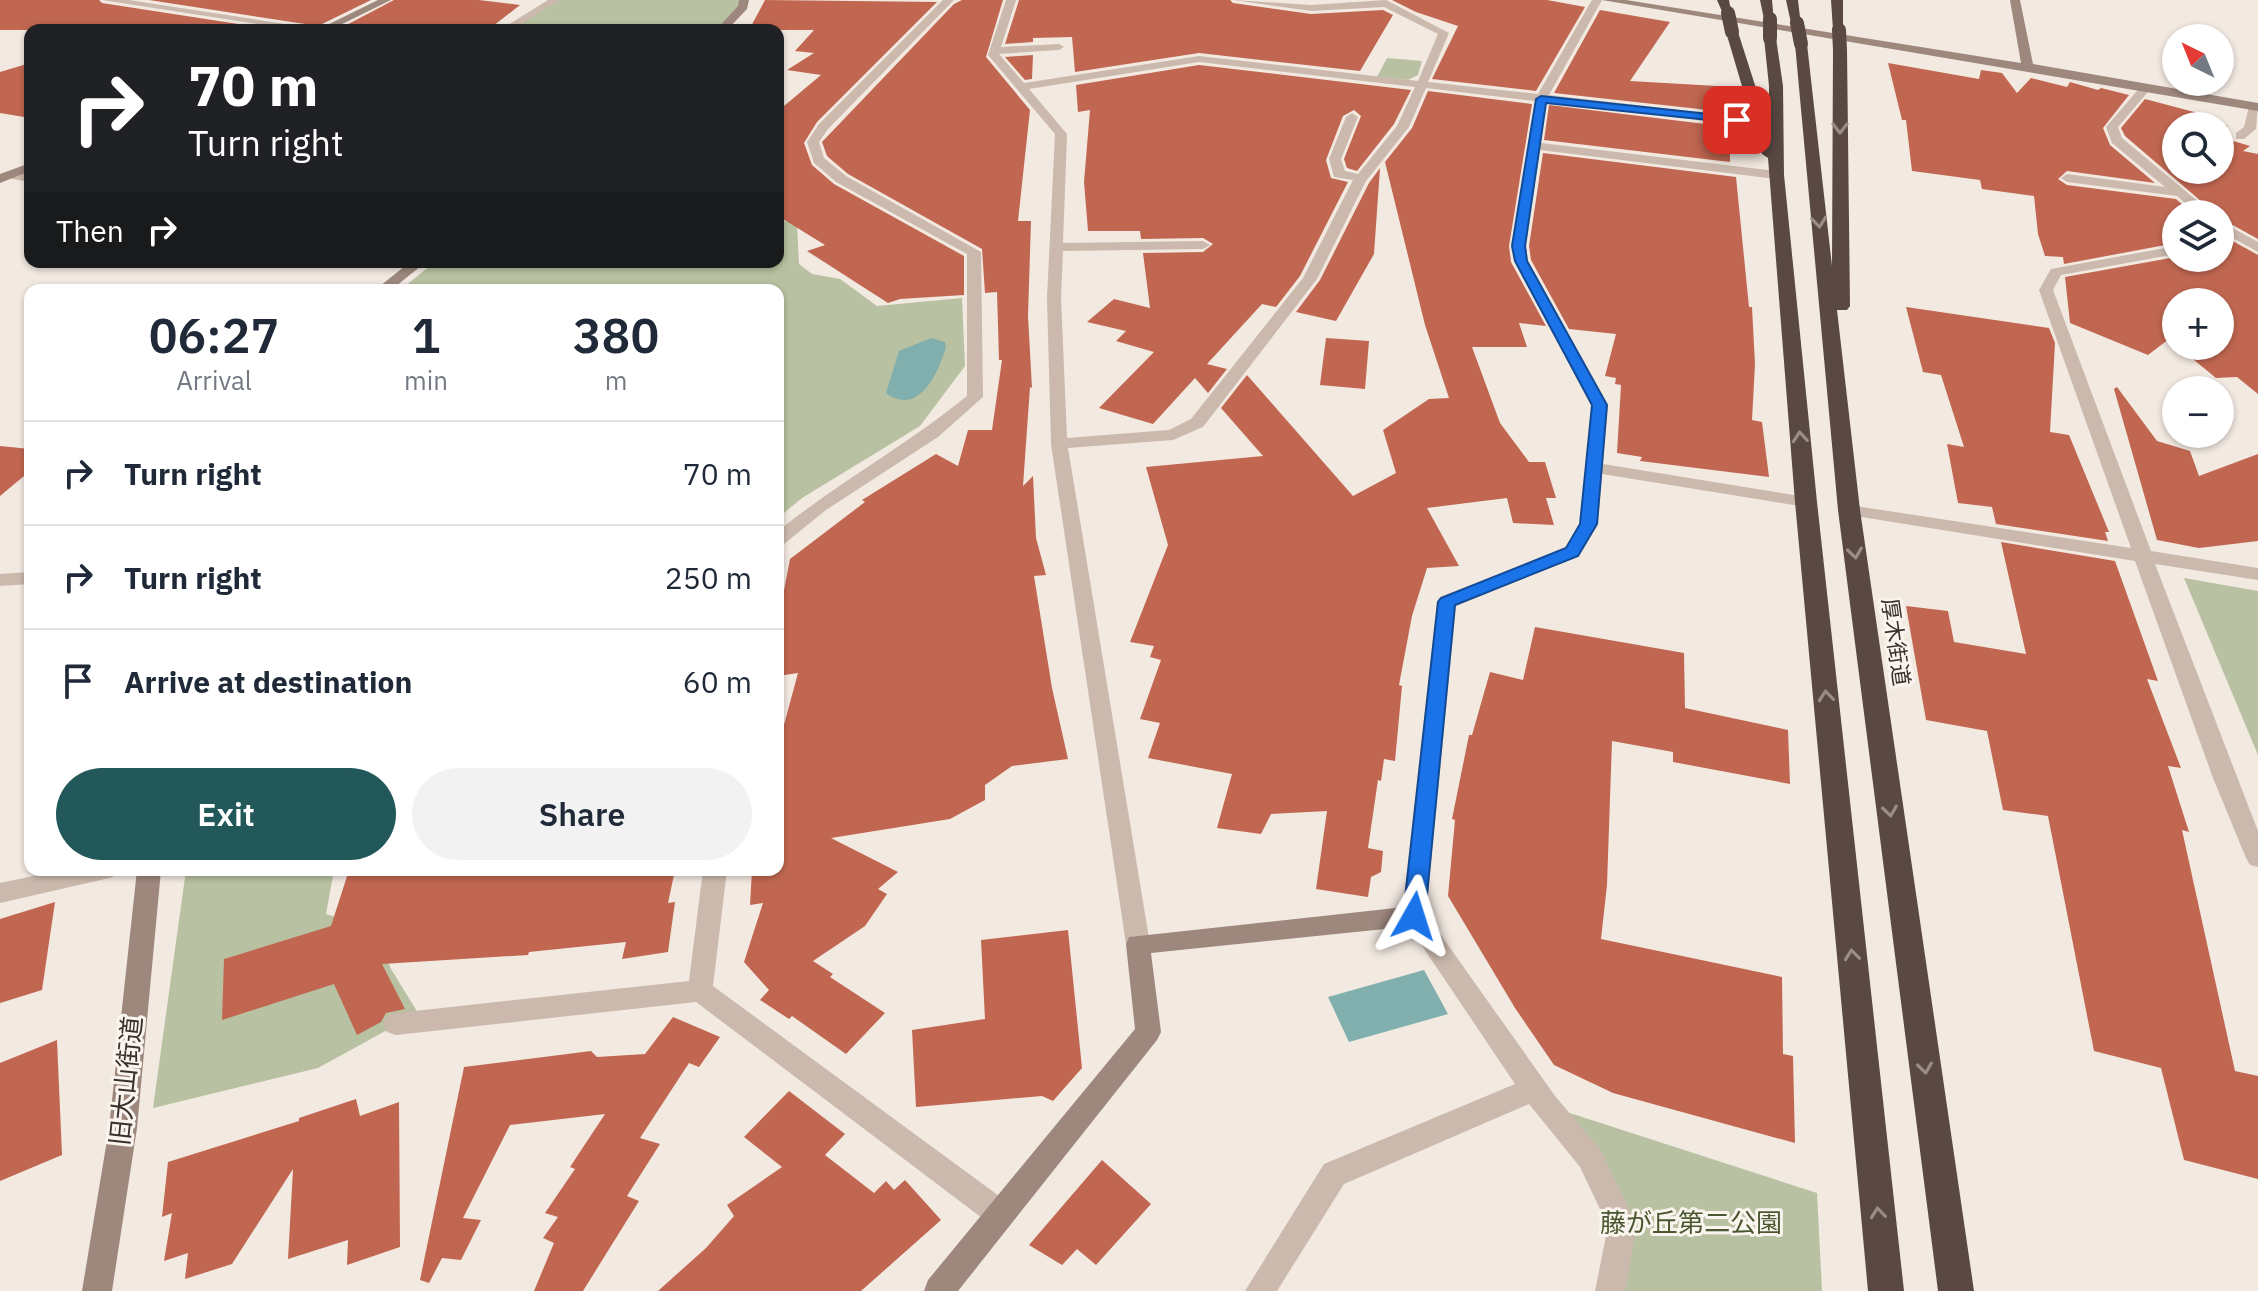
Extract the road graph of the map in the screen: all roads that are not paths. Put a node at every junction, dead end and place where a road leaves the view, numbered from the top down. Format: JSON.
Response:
{"nodes":[{"id":1,"x":107,"y":0,"type":"edge"},
{"id":2,"x":386,"y":0,"type":"edge"},
{"id":3,"x":555,"y":0,"type":"edge"},
{"id":4,"x":744,"y":0,"type":"edge"},
{"id":5,"x":949,"y":0,"type":"edge"},
{"id":6,"x":1011,"y":0,"type":"edge"},
{"id":7,"x":1238,"y":0,"type":"edge"},
{"id":8,"x":1597,"y":0,"type":"edge"},
{"id":9,"x":1607,"y":0,"type":"edge"},
{"id":10,"x":1766,"y":0,"type":"edge"},
{"id":11,"x":1792,"y":0,"type":"edge"},
{"id":12,"x":1837,"y":0,"type":"edge"},
{"id":13,"x":2016,"y":1,"type":"edge"},
{"id":14,"x":1382,"y":2,"type":"edge"},
{"id":15,"x":1726,"y":6,"type":"edge"},
{"id":16,"x":277,"y":24,"type":"edge"},
{"id":17,"x":333,"y":24,"type":"edge"},
{"id":18,"x":515,"y":24,"type":"edge"},
{"id":19,"x":727,"y":24,"type":"edge"},
{"id":20,"x":1059,"y":47,"type":"dead end"},
{"id":21,"x":994,"y":51,"type":"junction"},
{"id":22,"x":2028,"y":68,"type":"junction"},
{"id":23,"x":1420,"y":84,"type":"junction"},
{"id":24,"x":2147,"y":86,"type":"junction"},
{"id":25,"x":1022,"y":87,"type":"junction"},
{"id":26,"x":1541,"y":99,"type":"junction"},
{"id":27,"x":2257,"y":106,"type":"edge"},
{"id":28,"x":1352,"y":117,"type":"dead end"},
{"id":29,"x":1759,"y":123,"type":"junction"},
{"id":30,"x":2240,"y":136,"type":"dead end"},
{"id":31,"x":1534,"y":146,"type":"junction"},
{"id":32,"x":24,"y":169,"type":"edge"},
{"id":33,"x":4,"y":175,"type":"edge"},
{"id":34,"x":1776,"y":175,"type":"junction"},
{"id":35,"x":24,"y":177,"type":"edge"},
{"id":36,"x":1361,"y":178,"type":"junction"},
{"id":37,"x":2067,"y":178,"type":"dead end"},
{"id":38,"x":2181,"y":193,"type":"junction"},
{"id":39,"x":2189,"y":200,"type":"edge"},
{"id":40,"x":2234,"y":238,"type":"edge"},
{"id":41,"x":1203,"y":245,"type":"dead end"},
{"id":42,"x":1058,"y":247,"type":"junction"},
{"id":43,"x":2258,"y":248,"type":"edge"},
{"id":44,"x":2162,"y":253,"type":"edge"},
{"id":45,"x":411,"y":268,"type":"edge"},
{"id":46,"x":390,"y":284,"type":"edge"},
{"id":47,"x":1835,"y":392,"type":"junction"},
{"id":48,"x":1059,"y":444,"type":"junction"},
{"id":49,"x":1596,"y":468,"type":"junction"},
{"id":50,"x":1806,"y":502,"type":"junction"},
{"id":51,"x":1849,"y":510,"type":"junction"},
{"id":52,"x":784,"y":535,"type":"edge"},
{"id":53,"x":2144,"y":556,"type":"junction"},
{"id":54,"x":2258,"y":574,"type":"edge"},
{"id":55,"x":24,"y":578,"type":"edge"},
{"id":56,"x":0,"y":580,"type":"edge"},
{"id":57,"x":2258,"y":858,"type":"edge"},
{"id":58,"x":78,"y":876,"type":"edge"},
{"id":59,"x":148,"y":876,"type":"edge"},
{"id":60,"x":714,"y":876,"type":"edge"},
{"id":61,"x":0,"y":893,"type":"edge"},
{"id":62,"x":1414,"y":916,"type":"junction"},
{"id":63,"x":1138,"y":944,"type":"junction"},
{"id":64,"x":700,"y":991,"type":"junction"},
{"id":65,"x":396,"y":1024,"type":"dead end"},
{"id":66,"x":1534,"y":1089,"type":"junction"},
{"id":67,"x":1000,"y":1214,"type":"junction"},
{"id":68,"x":97,"y":1291,"type":"edge"},
{"id":69,"x":939,"y":1291,"type":"edge"},
{"id":70,"x":1260,"y":1291,"type":"edge"},
{"id":71,"x":1610,"y":1291,"type":"edge"},
{"id":72,"x":1886,"y":1291,"type":"edge"},
{"id":73,"x":1956,"y":1291,"type":"edge"}],
"edges":[{"from":1,"to":16,"type":"street"},
{"from":2,"to":17,"type":"street"},
{"from":3,"to":18,"type":"street"},
{"from":4,"to":19,"type":"street"},
{"from":5,"to":52,"type":"street"},
{"from":6,"to":21,"type":"street"},
{"from":7,"to":14,"type":"street"},
{"from":8,"to":26,"type":"street"},
{"from":9,"to":22,"type":"street"},
{"from":10,"to":34,"type":"highway","bridge":true},
{"from":11,"to":47,"type":"highway","name":"厚木街道","one_way":true,"bridge":true},
{"from":12,"to":47,"type":"highway","one_way":true,"bridge":true},
{"from":13,"to":22,"type":"street"},
{"from":14,"to":23,"type":"street"},
{"from":15,"to":29,"type":"highway","bridge":true},
{"from":20,"to":21,"type":"street"},
{"from":21,"to":25,"type":"street"},
{"from":22,"to":24,"type":"street"},
{"from":23,"to":25,"type":"street"},
{"from":23,"to":26,"type":"street"},
{"from":23,"to":36,"type":"street"},
{"from":24,"to":27,"type":"street"},
{"from":24,"to":38,"type":"street"},
{"from":25,"to":42,"type":"street"},
{"from":26,"to":29,"type":"street"},
{"from":26,"to":31,"type":"street"},
{"from":27,"to":30,"type":"street"},
{"from":28,"to":36,"type":"street"},
{"from":29,"to":34,"type":"highway"},
{"from":31,"to":34,"type":"street"},
{"from":31,"to":49,"type":"street"},
{"from":32,"to":33,"type":"street"},
{"from":33,"to":35,"type":"street"},
{"from":50,"to":34,"type":"highway","one_way":true},
{"from":36,"to":48,"type":"street"},
{"from":37,"to":38,"type":"street"},
{"from":38,"to":39,"type":"street"},
{"from":40,"to":43,"type":"street"},
{"from":41,"to":42,"type":"street"},
{"from":42,"to":48,"type":"street"},
{"from":44,"to":53,"type":"street"},
{"from":45,"to":46,"type":"street"},
{"from":47,"to":51,"type":"highway","name":"厚木街道"},
{"from":48,"to":63,"type":"street"},
{"from":49,"to":50,"type":"street"},
{"from":49,"to":62,"type":"street"},
{"from":72,"to":50,"type":"highway","one_way":true},
{"from":51,"to":53,"type":"street"},
{"from":51,"to":73,"type":"highway","name":"厚木街道","one_way":true},
{"from":53,"to":54,"type":"street"},
{"from":53,"to":57,"type":"street"},
{"from":55,"to":56,"type":"street"},
{"from":58,"to":61,"type":"street"},
{"from":59,"to":68,"type":"street","name":"旧大山街道"},
{"from":60,"to":64,"type":"street"},
{"from":62,"to":63,"type":"street"},
{"from":62,"to":66,"type":"street"},
{"from":63,"to":67,"type":"street"},
{"from":64,"to":65,"type":"street"},
{"from":64,"to":67,"type":"street"},
{"from":66,"to":70,"type":"street"},
{"from":66,"to":71,"type":"street"},
{"from":67,"to":69,"type":"street"}]}
